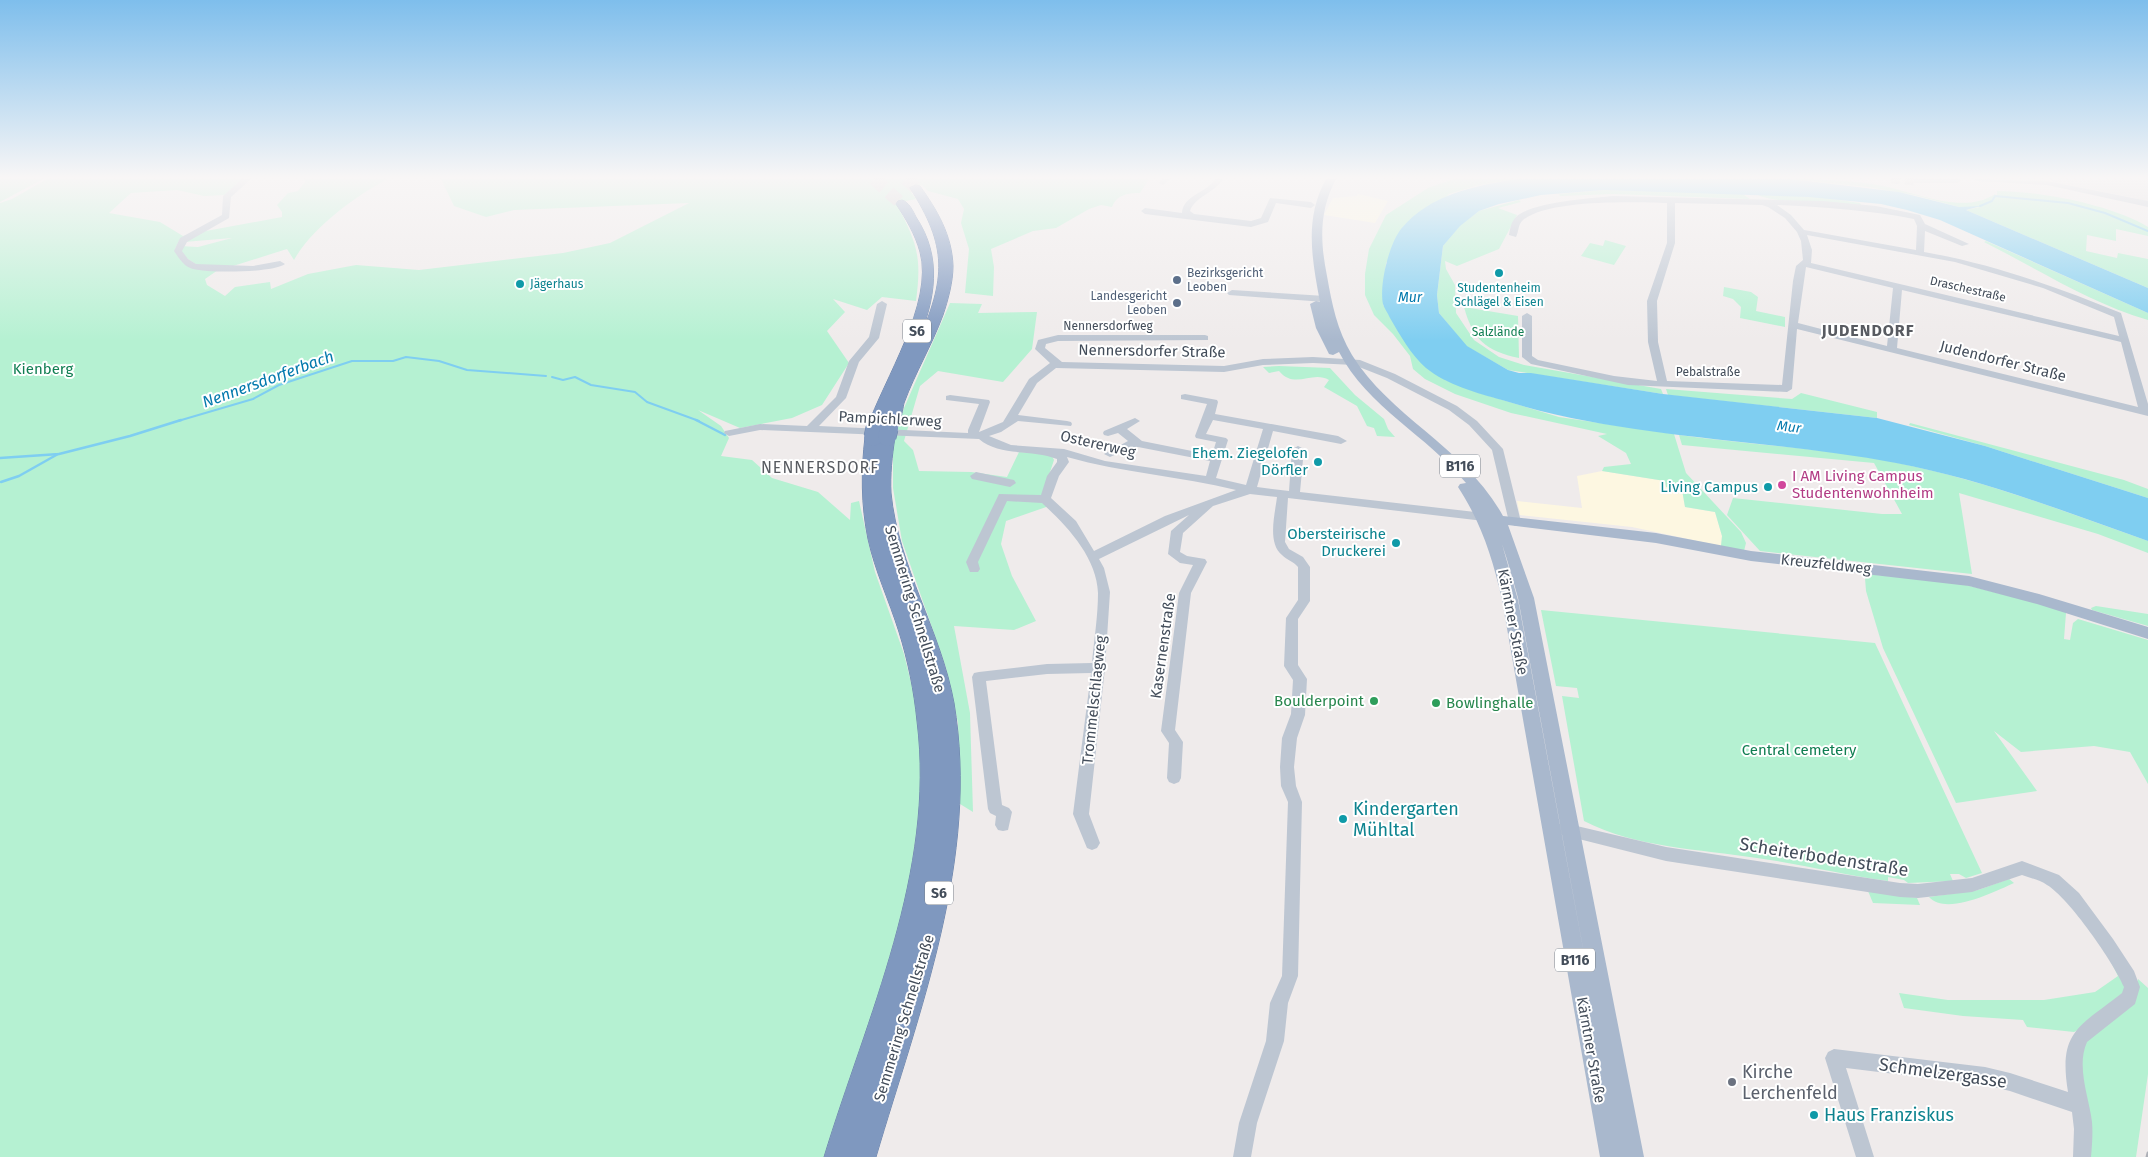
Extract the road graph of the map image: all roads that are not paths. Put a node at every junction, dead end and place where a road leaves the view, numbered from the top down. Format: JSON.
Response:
{"nodes":[{"id":1,"x":196,"y":233,"type":"edge"},
{"id":2,"x":920,"y":233,"type":"edge"},
{"id":3,"x":941,"y":233,"type":"edge"},
{"id":4,"x":1308,"y":233,"type":"edge"},
{"id":5,"x":1315,"y":233,"type":"edge"},
{"id":6,"x":1671,"y":233,"type":"edge"},
{"id":7,"x":1803,"y":233,"type":"edge"},
{"id":8,"x":1809,"y":233,"type":"edge"},
{"id":9,"x":1921,"y":233,"type":"edge"},
{"id":10,"x":1938,"y":233,"type":"edge"},
{"id":11,"x":1965,"y":244,"type":"dead end"},
{"id":12,"x":1920,"y":252,"type":"junction"},
{"id":13,"x":280,"y":264,"type":"dead end"},
{"id":14,"x":1805,"y":264,"type":"junction"},
{"id":15,"x":1898,"y":286,"type":"junction"},
{"id":16,"x":1232,"y":293,"type":"dead end"},
{"id":17,"x":1320,"y":299,"type":"junction"},
{"id":18,"x":882,"y":304,"type":"dead end"},
{"id":19,"x":1528,"y":316,"type":"dead end"},
{"id":20,"x":1792,"y":325,"type":"junction"},
{"id":21,"x":1205,"y":338,"type":"dead end"},
{"id":22,"x":2125,"y":340,"type":"junction"},
{"id":23,"x":1892,"y":349,"type":"junction"},
{"id":24,"x":1345,"y":362,"type":"junction"},
{"id":25,"x":1058,"y":364,"type":"junction"},
{"id":26,"x":1663,"y":384,"type":"junction"},
{"id":27,"x":1185,"y":397,"type":"dead end"},
{"id":28,"x":950,"y":398,"type":"dead end"},
{"id":29,"x":2146,"y":412,"type":"edge"},
{"id":30,"x":1209,"y":416,"type":"junction"},
{"id":31,"x":1011,"y":420,"type":"junction"},
{"id":32,"x":1229,"y":420,"type":"junction"},
{"id":33,"x":1135,"y":421,"type":"dead end"},
{"id":34,"x":1067,"y":424,"type":"dead end"},
{"id":35,"x":1269,"y":427,"type":"junction"},
{"id":36,"x":808,"y":430,"type":"junction"},
{"id":37,"x":729,"y":433,"type":"dead end"},
{"id":38,"x":881,"y":433,"type":"junction"},
{"id":39,"x":976,"y":437,"type":"junction"},
{"id":40,"x":1222,"y":440,"type":"junction"},
{"id":41,"x":1341,"y":441,"type":"dead end"},
{"id":42,"x":1138,"y":444,"type":"junction"},
{"id":43,"x":1298,"y":449,"type":"dead end"},
{"id":44,"x":1045,"y":450,"type":"junction"},
{"id":45,"x":1110,"y":454,"type":"dead end"},
{"id":46,"x":1216,"y":459,"type":"junction"},
{"id":47,"x":976,"y":476,"type":"dead end"},
{"id":48,"x":1210,"y":480,"type":"junction"},
{"id":49,"x":1250,"y":490,"type":"junction"},
{"id":50,"x":1288,"y":495,"type":"junction"},
{"id":51,"x":1004,"y":498,"type":"junction"},
{"id":52,"x":1045,"y":499,"type":"junction"},
{"id":53,"x":1216,"y":499,"type":"junction"},
{"id":54,"x":1484,"y":517,"type":"junction"},
{"id":55,"x":1500,"y":520,"type":"junction"},
{"id":56,"x":1515,"y":522,"type":"junction"},
{"id":57,"x":1092,"y":557,"type":"junction"},
{"id":58,"x":974,"y":569,"type":"dead end"},
{"id":59,"x":1521,"y":580,"type":"junction"},
{"id":60,"x":2148,"y":633,"type":"edge"},
{"id":61,"x":1098,"y":668,"type":"junction"},
{"id":62,"x":1174,"y":778,"type":"dead end"},
{"id":63,"x":1003,"y":825,"type":"dead end"},
{"id":64,"x":1561,"y":829,"type":"junction"},
{"id":65,"x":1092,"y":843,"type":"dead end"},
{"id":66,"x":2079,"y":1105,"type":"junction"},
{"id":67,"x":837,"y":1157,"type":"edge"},
{"id":68,"x":863,"y":1157,"type":"edge"},
{"id":69,"x":1242,"y":1157,"type":"edge"},
{"id":70,"x":1610,"y":1157,"type":"edge"},
{"id":71,"x":1633,"y":1157,"type":"edge"},
{"id":72,"x":1865,"y":1157,"type":"edge"},
{"id":73,"x":2082,"y":1157,"type":"edge"}],
"edges":[{"from":1,"to":13,"type":"street"},
{"from":2,"to":38,"type":"highway","name":"Semmering Schnellstraße","number":"S6"},
{"from":3,"to":38,"type":"highway","name":"Semmering Schnellstraße","number":"S6"},
{"from":4,"to":17,"type":"main road","name":"Kärntner Straße","number":"B116"},
{"from":5,"to":17,"type":"main road","name":"Kärntner Straße","number":"B116"},
{"from":6,"to":26,"type":"street","name":"Pebalstraße"},
{"from":7,"to":14,"type":"street"},
{"from":8,"to":12,"type":"street"},
{"from":9,"to":12,"type":"street"},
{"from":10,"to":11,"type":"street"},
{"from":12,"to":22,"type":"street"},
{"from":14,"to":15,"type":"street","name":"Draschestraße"},
{"from":14,"to":20,"type":"street"},
{"from":15,"to":22,"type":"street","name":"Draschestraße"},
{"from":15,"to":23,"type":"street"},
{"from":16,"to":17,"type":"street"},
{"from":17,"to":24,"type":"main road","name":"Kärntner Straße","number":"B116"},
{"from":18,"to":36,"type":"street","name":"Pampichlerweg"},
{"from":19,"to":26,"type":"street"},
{"from":20,"to":23,"type":"street","name":"Judendorfer Straße"},
{"from":20,"to":26,"type":"street","name":"Pebalstraße"},
{"from":21,"to":25,"type":"street","name":"Nennersdorfweg"},
{"from":22,"to":29,"type":"street"},
{"from":23,"to":29,"type":"street","name":"Judendorfer Straße"},
{"from":24,"to":25,"type":"street","name":"Nennersdorfer Straße"},
{"from":24,"to":54,"type":"main road","name":"Kärntner Straße","number":"B116"},
{"from":24,"to":55,"type":"main road","name":"Kärntner Straße","number":"B116"},
{"from":24,"to":56,"type":"street"},
{"from":25,"to":31,"type":"street","name":"Nennersdorfer Straße"},
{"from":27,"to":30,"type":"street"},
{"from":28,"to":39,"type":"street"},
{"from":30,"to":32,"type":"street"},
{"from":30,"to":40,"type":"street"},
{"from":31,"to":34,"type":"street"},
{"from":31,"to":39,"type":"street","name":"Nennersdorfer Straße"},
{"from":32,"to":35,"type":"street"},
{"from":32,"to":40,"type":"street"},
{"from":33,"to":42,"type":"street","name":"Ostererweg"},
{"from":35,"to":41,"type":"street"},
{"from":35,"to":49,"type":"street"},
{"from":36,"to":37,"type":"street","name":"Pampichlerweg"},
{"from":36,"to":39,"type":"street","name":"Pampichlerweg"},
{"from":38,"to":67,"type":"highway","name":"Semmering Schnellstraße","number":"S6"},
{"from":38,"to":68,"type":"highway","name":"Semmering Schnellstraße","number":"S6"},
{"from":39,"to":44,"type":"street","name":"Ostererweg"},
{"from":40,"to":46,"type":"street"},
{"from":42,"to":45,"type":"street","name":"Ostererweg"},
{"from":42,"to":46,"type":"street","name":"Ostererweg"},
{"from":43,"to":50,"type":"street"},
{"from":44,"to":48,"type":"street","name":"Ostererweg"},
{"from":44,"to":52,"type":"street"},
{"from":46,"to":48,"type":"street"},
{"from":47,"to":51,"type":"street"},
{"from":48,"to":49,"type":"street","name":"Ostererweg"},
{"from":49,"to":50,"type":"street","name":"Ostererweg"},
{"from":49,"to":53,"type":"street"},
{"from":50,"to":54,"type":"street","name":"Ostererweg"},
{"from":50,"to":69,"type":"street"},
{"from":51,"to":52,"type":"street"},
{"from":51,"to":58,"type":"street"},
{"from":52,"to":57,"type":"street","name":"Trommelschlagweg"},
{"from":53,"to":57,"type":"street"},
{"from":53,"to":62,"type":"street","name":"Kasernenstraße"},
{"from":54,"to":55,"type":"main road","name":"Ostererweg"},
{"from":54,"to":64,"type":"main road","name":"Kärntner Straße","number":"B116"},
{"from":55,"to":56,"type":"main road","name":"Kreuzfeldweg"},
{"from":55,"to":59,"type":"main road","name":"Kärntner Straße","number":"B116"},
{"from":56,"to":59,"type":"main road"},
{"from":56,"to":60,"type":"main road","name":"Kreuzfeldweg"},
{"from":57,"to":61,"type":"street","name":"Trommelschlagweg"},
{"from":59,"to":64,"type":"main road","name":"Kärntner Straße","number":"B116"},
{"from":61,"to":63,"type":"street"},
{"from":61,"to":65,"type":"street","name":"Trommelschlagweg"},
{"from":64,"to":66,"type":"street","name":"Scheiterbodenstraße"},
{"from":64,"to":70,"type":"main road","name":"Kärntner Straße","number":"B116"},
{"from":64,"to":71,"type":"main road","name":"Kärntner Straße","number":"B116"},
{"from":66,"to":72,"type":"street","name":"Schmelzergasse"},
{"from":66,"to":73,"type":"street"}]}
